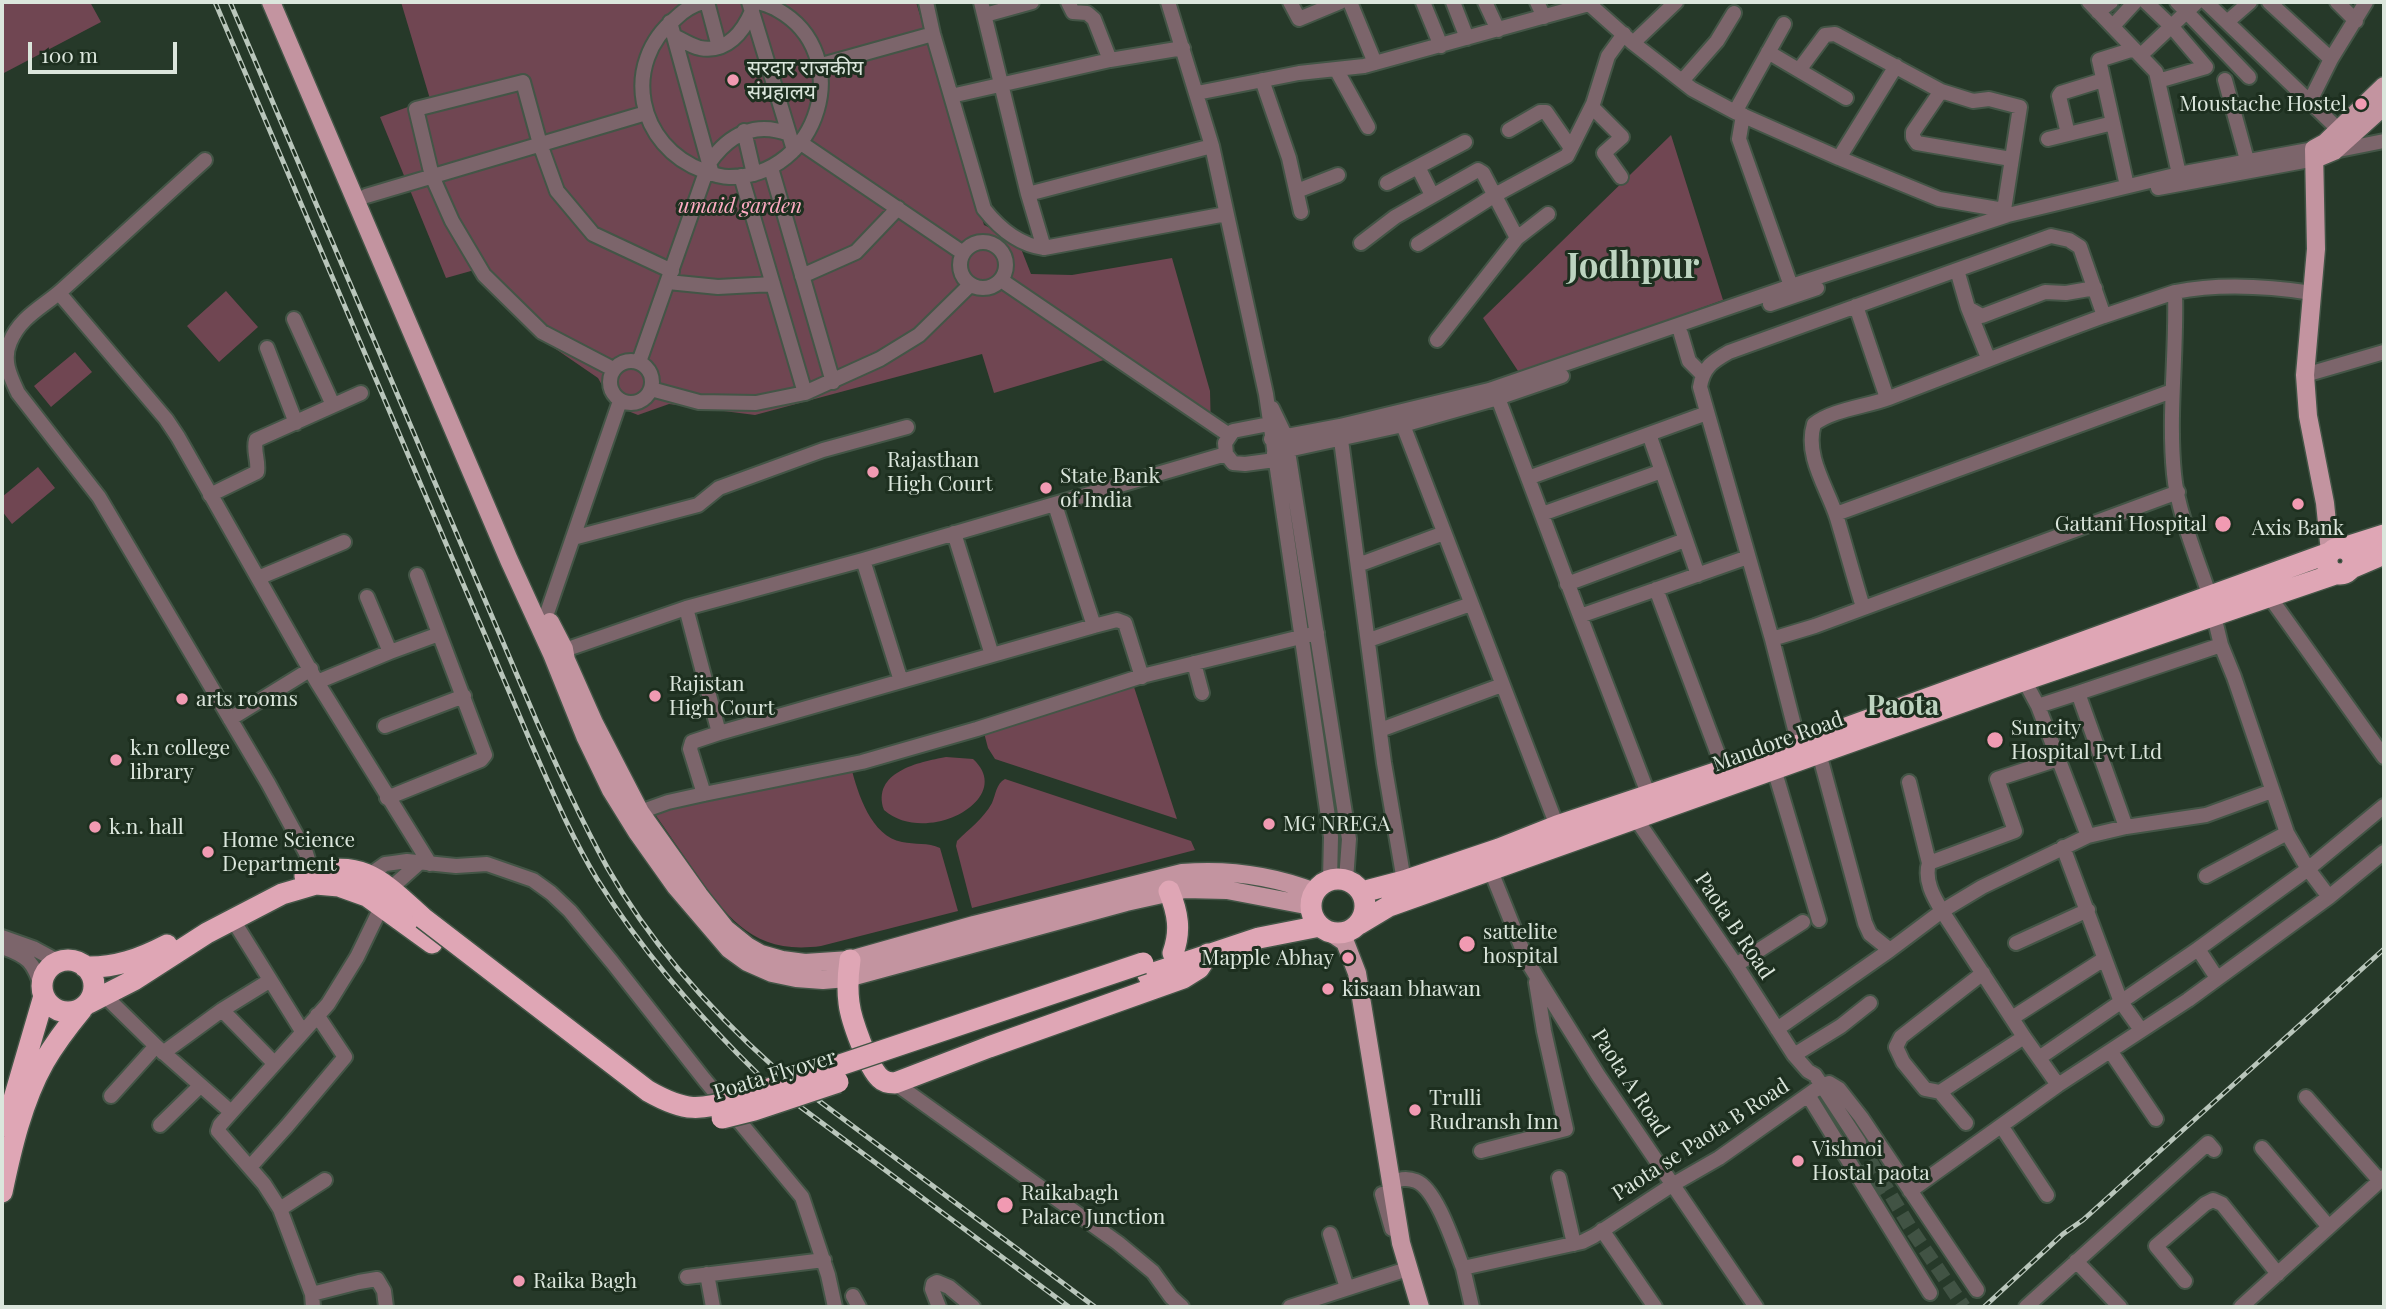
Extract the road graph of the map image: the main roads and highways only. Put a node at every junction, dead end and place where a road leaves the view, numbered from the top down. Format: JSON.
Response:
{"nodes":[{"id":1,"x":271,"y":2,"type":"edge"},
{"id":2,"x":283,"y":2,"type":"edge"},
{"id":3,"x":2384,"y":86,"type":"edge"},
{"id":4,"x":2384,"y":106,"type":"edge"},
{"id":5,"x":2315,"y":154,"type":"junction"},
{"id":6,"x":2384,"y":535,"type":"edge"},
{"id":7,"x":2336,"y":550,"type":"junction"},
{"id":8,"x":2384,"y":554,"type":"edge"},
{"id":9,"x":2343,"y":571,"type":"junction"},
{"id":10,"x":2212,"y":607,"type":"junction"},
{"id":11,"x":558,"y":652,"type":"junction"},
{"id":12,"x":1631,"y":811,"type":"junction"},
{"id":13,"x":314,"y":879,"type":"junction"},
{"id":14,"x":1169,"y":891,"type":"junction"},
{"id":15,"x":385,"y":897,"type":"junction"},
{"id":16,"x":1328,"y":903,"type":"junction"},
{"id":17,"x":412,"y":919,"type":"junction"},
{"id":18,"x":1357,"y":926,"type":"junction"},
{"id":19,"x":987,"y":931,"type":"junction"},
{"id":20,"x":1172,"y":953,"type":"junction"},
{"id":21,"x":1208,"y":954,"type":"junction"},
{"id":22,"x":85,"y":967,"type":"junction"},
{"id":23,"x":848,"y":969,"type":"junction"},
{"id":24,"x":1145,"y":969,"type":"junction"},
{"id":25,"x":43,"y":992,"type":"junction"},
{"id":26,"x":92,"y":1002,"type":"junction"},
{"id":27,"x":2,"y":1142,"type":"edge"},
{"id":28,"x":1391,"y":1185,"type":"junction"},
{"id":29,"x":2,"y":1192,"type":"edge"},
{"id":30,"x":1407,"y":1241,"type":"junction"},
{"id":31,"x":1420,"y":1307,"type":"edge"},
{"id":32,"x":1432,"y":1307,"type":"edge"}],
"edges":[{"from":1,"to":11,"type":"main road"},
{"from":2,"to":11,"type":"main road"},
{"from":3,"to":5,"type":"main road"},
{"from":4,"to":5,"type":"main road"},
{"from":5,"to":7,"type":"main road"},
{"from":6,"to":7,"type":"highway","name":"Mandore Road"},
{"from":7,"to":9,"type":"highway"},
{"from":7,"to":10,"type":"highway","name":"Mandore Road"},
{"from":8,"to":9,"type":"highway","name":"Mandore Road"},
{"from":9,"to":10,"type":"highway","name":"Mandore Road"},
{"from":10,"to":12,"type":"highway","name":"Mandore Road"},
{"from":10,"to":12,"type":"highway","name":"Mandore Road"},
{"from":11,"to":23,"type":"main road"},
{"from":11,"to":23,"type":"main road"},
{"from":12,"to":16,"type":"highway","name":"Mandore Road"},
{"from":12,"to":18,"type":"highway","name":"Mandore Road"},
{"from":13,"to":15,"type":"highway"},
{"from":13,"to":15,"type":"highway"},
{"from":13,"to":22,"type":"highway"},
{"from":13,"to":26,"type":"highway"},
{"from":14,"to":16,"type":"main road"},
{"from":14,"to":19,"type":"main road"},
{"from":14,"to":20,"type":"highway"},
{"from":15,"to":17,"type":"highway","name":"Poata Flyover"},
{"from":16,"to":18,"type":"highway"},
{"from":16,"to":18,"type":"highway"},
{"from":16,"to":19,"type":"main road"},
{"from":16,"to":20,"type":"highway","name":"Poata Flyover"},
{"from":16,"to":21,"type":"highway","name":"Poata Flyover"},
{"from":16,"to":28,"type":"main road"},
{"from":17,"to":24,"type":"highway","name":"Poata Flyover","bridge":true},
{"from":17,"to":24,"type":"highway","name":"Poata Flyover","bridge":true},
{"from":18,"to":28,"type":"main road"},
{"from":19,"to":23,"type":"main road"},
{"from":20,"to":24,"type":"highway","name":"Poata Flyover"},
{"from":21,"to":23,"type":"highway"},
{"from":21,"to":24,"type":"highway","name":"Poata Flyover"},
{"from":22,"to":25,"type":"highway"},
{"from":22,"to":26,"type":"highway"},
{"from":25,"to":26,"type":"highway"},
{"from":25,"to":27,"type":"highway"},
{"from":26,"to":29,"type":"highway"},
{"from":28,"to":30,"type":"main road"},
{"from":30,"to":31,"type":"main road"},
{"from":30,"to":32,"type":"main road"}]}
